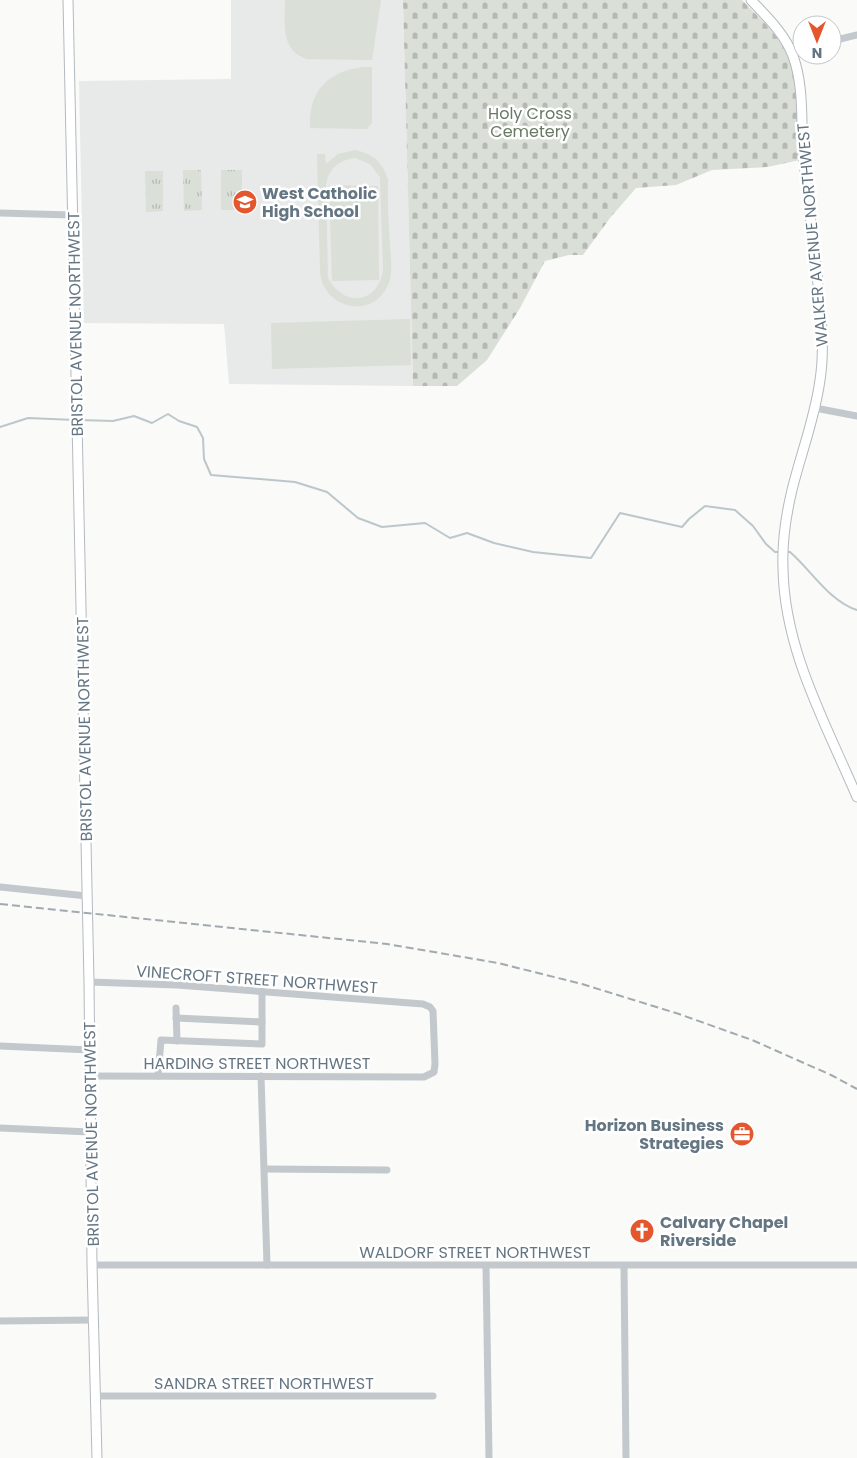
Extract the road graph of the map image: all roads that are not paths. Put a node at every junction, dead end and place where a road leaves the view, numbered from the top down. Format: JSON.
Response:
{"nodes":[{"id":1,"x":68,"y":0,"type":"edge"},
{"id":2,"x":751,"y":0,"type":"edge"},
{"id":3,"x":857,"y":35,"type":"edge"},
{"id":4,"x":842,"y":39,"type":"edge"},
{"id":5,"x":792,"y":54,"type":"edge"},
{"id":6,"x":795,"y":65,"type":"edge"},
{"id":7,"x":0,"y":213,"type":"edge"},
{"id":8,"x":72,"y":216,"type":"junction"},
{"id":9,"x":815,"y":408,"type":"junction"},
{"id":10,"x":857,"y":416,"type":"edge"},
{"id":11,"x":857,"y":797,"type":"edge"},
{"id":12,"x":0,"y":887,"type":"edge"},
{"id":13,"x":87,"y":896,"type":"junction"},
{"id":14,"x":89,"y":982,"type":"junction"},
{"id":15,"x":262,"y":991,"type":"junction"},
{"id":16,"x":176,"y":1008,"type":"dead end"},
{"id":17,"x":176,"y":1018,"type":"junction"},
{"id":18,"x":262,"y":1022,"type":"junction"},
{"id":19,"x":177,"y":1041,"type":"junction"},
{"id":20,"x":0,"y":1046,"type":"edge"},
{"id":21,"x":90,"y":1050,"type":"junction"},
{"id":22,"x":91,"y":1076,"type":"junction"},
{"id":23,"x":158,"y":1076,"type":"junction"},
{"id":24,"x":262,"y":1076,"type":"junction"},
{"id":25,"x":424,"y":1077,"type":"joint"},
{"id":26,"x":0,"y":1128,"type":"edge"},
{"id":27,"x":90,"y":1132,"type":"junction"},
{"id":28,"x":265,"y":1170,"type":"junction"},
{"id":29,"x":387,"y":1170,"type":"dead end"},
{"id":30,"x":92,"y":1265,"type":"junction"},
{"id":31,"x":267,"y":1265,"type":"junction"},
{"id":32,"x":857,"y":1265,"type":"edge"},
{"id":33,"x":486,"y":1266,"type":"junction"},
{"id":34,"x":624,"y":1266,"type":"junction"},
{"id":35,"x":93,"y":1320,"type":"junction"},
{"id":36,"x":0,"y":1321,"type":"edge"},
{"id":37,"x":95,"y":1396,"type":"junction"},
{"id":38,"x":434,"y":1396,"type":"dead end"},
{"id":39,"x":96,"y":1458,"type":"edge"},
{"id":40,"x":489,"y":1458,"type":"edge"},
{"id":41,"x":626,"y":1458,"type":"edge"}],
"edges":[{"from":1,"to":8,"type":"street","name":"BRISTOL AVENUE NORTHWEST"},
{"from":2,"to":5,"type":"street","name":"WALKER AVENUE NORTHWEST"},
{"from":3,"to":4,"type":"street"},
{"from":6,"to":9,"type":"street","name":"WALKER AVENUE NORTHWEST"},
{"from":7,"to":8,"type":"street"},
{"from":8,"to":13,"type":"street","name":"BRISTOL AVENUE NORTHWEST"},
{"from":9,"to":10,"type":"street"},
{"from":9,"to":11,"type":"street","name":"WALKER AVENUE NORTHWEST"},
{"from":12,"to":13,"type":"street"},
{"from":13,"to":14,"type":"street","name":"BRISTOL AVENUE NORTHWEST"},
{"from":14,"to":15,"type":"street","name":"VINECROFT STREET NORTHWEST"},
{"from":14,"to":21,"type":"street","name":"BRISTOL AVENUE NORTHWEST"},
{"from":15,"to":18,"type":"street"},
{"from":15,"to":25,"type":"street","name":"VINECROFT STREET NORTHWEST"},
{"from":16,"to":17,"type":"street"},
{"from":17,"to":18,"type":"street"},
{"from":17,"to":19,"type":"street"},
{"from":18,"to":19,"type":"street"},
{"from":19,"to":23,"type":"street"},
{"from":20,"to":21,"type":"street"},
{"from":21,"to":22,"type":"street","name":"BRISTOL AVENUE NORTHWEST"},
{"from":22,"to":23,"type":"street","name":"HARDING STREET NORTHWEST"},
{"from":22,"to":27,"type":"street","name":"BRISTOL AVENUE NORTHWEST"},
{"from":23,"to":24,"type":"street","name":"HARDING STREET NORTHWEST"},
{"from":24,"to":25,"type":"street","name":"HARDING STREET NORTHWEST"},
{"from":24,"to":28,"type":"street"},
{"from":26,"to":27,"type":"street"},
{"from":27,"to":30,"type":"street","name":"BRISTOL AVENUE NORTHWEST"},
{"from":28,"to":29,"type":"street"},
{"from":28,"to":31,"type":"street"},
{"from":30,"to":31,"type":"street","name":"WALDORF STREET NORTHWEST"},
{"from":30,"to":35,"type":"street","name":"BRISTOL AVENUE NORTHWEST"},
{"from":31,"to":33,"type":"street","name":"WALDORF STREET NORTHWEST"},
{"from":32,"to":34,"type":"street","name":"WALDORF STREET NORTHWEST"},
{"from":33,"to":34,"type":"street","name":"WALDORF STREET NORTHWEST"},
{"from":33,"to":40,"type":"street"},
{"from":34,"to":41,"type":"street"},
{"from":35,"to":36,"type":"street"},
{"from":35,"to":37,"type":"street","name":"BRISTOL AVENUE NORTHWEST"},
{"from":37,"to":38,"type":"street","name":"SANDRA STREET NORTHWEST"},
{"from":37,"to":39,"type":"street","name":"BRISTOL AVENUE NORTHWEST"}]}
